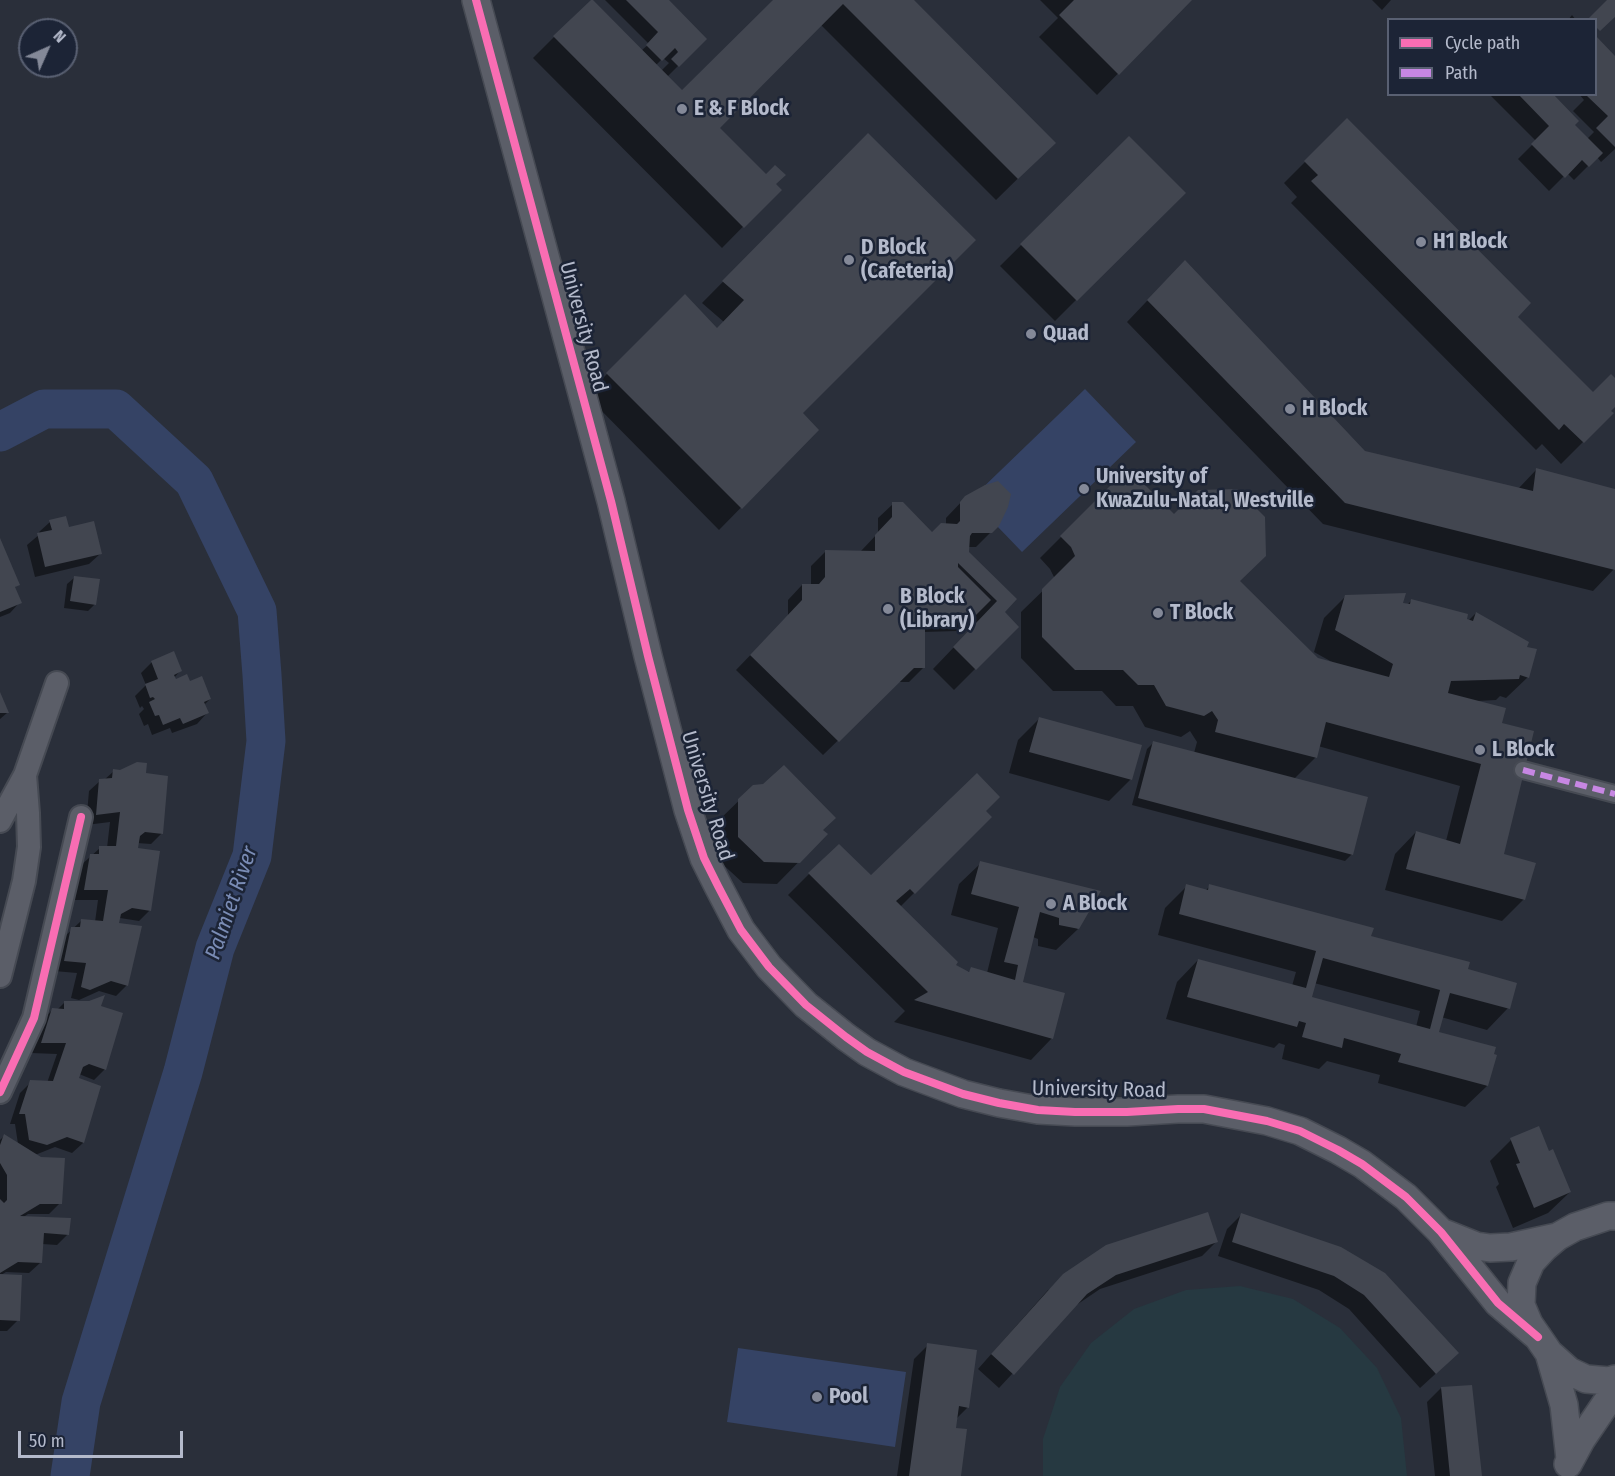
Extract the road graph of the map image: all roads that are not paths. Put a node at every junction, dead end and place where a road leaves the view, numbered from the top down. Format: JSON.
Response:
{"nodes":[{"id":1,"x":476,"y":0,"type":"edge"},
{"id":2,"x":57,"y":683,"type":"dead end"},
{"id":3,"x":1524,"y":770,"type":"dead end"},
{"id":4,"x":25,"y":775,"type":"junction"},
{"id":5,"x":1615,"y":794,"type":"edge"},
{"id":6,"x":81,"y":817,"type":"dead end"},
{"id":7,"x":0,"y":821,"type":"edge"},
{"id":8,"x":0,"y":976,"type":"edge"},
{"id":9,"x":0,"y":1092,"type":"edge"},
{"id":10,"x":1615,"y":1203,"type":"edge"},
{"id":11,"x":1604,"y":1219,"type":"edge"},
{"id":12,"x":1441,"y":1233,"type":"junction"},
{"id":13,"x":1557,"y":1237,"type":"junction"},
{"id":14,"x":1544,"y":1345,"type":"junction"},
{"id":15,"x":1615,"y":1379,"type":"edge"},
{"id":16,"x":1615,"y":1390,"type":"edge"},
{"id":17,"x":1567,"y":1467,"type":"edge"}],
"edges":[{"from":1,"to":12,"type":"street","name":"University Road"},
{"from":2,"to":4,"type":"street"},
{"from":3,"to":5,"type":"street"},
{"from":4,"to":7,"type":"street"},
{"from":4,"to":8,"type":"street"},
{"from":6,"to":9,"type":"street"},
{"from":10,"to":11,"type":"street"},
{"from":11,"to":13,"type":"street"},
{"from":12,"to":13,"type":"street","name":"University Road"},
{"from":12,"to":14,"type":"street","name":"University Road"},
{"from":13,"to":14,"type":"street"},
{"from":14,"to":15,"type":"street","name":"University Road"},
{"from":14,"to":17,"type":"street"},
{"from":16,"to":17,"type":"street"}]}
